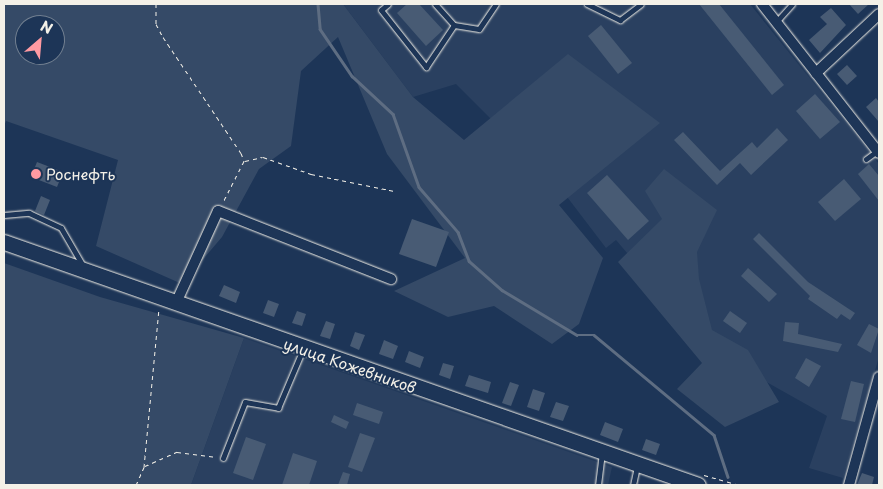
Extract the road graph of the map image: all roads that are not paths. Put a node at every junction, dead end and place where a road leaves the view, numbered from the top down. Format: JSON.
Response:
{"nodes":[{"id":1,"x":388,"y":4,"type":"edge"},
{"id":2,"x":435,"y":4,"type":"edge"},
{"id":3,"x":496,"y":4,"type":"edge"},
{"id":4,"x":587,"y":4,"type":"edge"},
{"id":5,"x":641,"y":4,"type":"edge"},
{"id":6,"x":762,"y":4,"type":"edge"},
{"id":7,"x":792,"y":4,"type":"edge"},
{"id":8,"x":879,"y":14,"type":"edge"},
{"id":9,"x":776,"y":22,"type":"junction"},
{"id":10,"x":454,"y":24,"type":"junction"},
{"id":11,"x":816,"y":73,"type":"junction"},
{"id":12,"x":879,"y":151,"type":"edge"},
{"id":13,"x":866,"y":160,"type":"dead end"},
{"id":14,"x":4,"y":215,"type":"edge"},
{"id":15,"x":4,"y":242,"type":"edge"},
{"id":16,"x":85,"y":271,"type":"junction"},
{"id":17,"x":391,"y":279,"type":"dead end"},
{"id":18,"x":176,"y":303,"type":"junction"},
{"id":19,"x":303,"y":348,"type":"junction"},
{"id":20,"x":879,"y":377,"type":"edge"},
{"id":21,"x":602,"y":454,"type":"junction"},
{"id":22,"x":224,"y":458,"type":"road end"},
{"id":23,"x":637,"y":466,"type":"junction"},
{"id":24,"x":598,"y":485,"type":"edge"},
{"id":25,"x":633,"y":485,"type":"edge"},
{"id":26,"x":698,"y":485,"type":"edge"},
{"id":27,"x":849,"y":485,"type":"edge"}],
"edges":[{"from":1,"to":10,"type":"lane"},
{"from":2,"to":10,"type":"lane"},
{"from":3,"to":10,"type":"lane"},
{"from":4,"to":5,"type":"lane"},
{"from":6,"to":9,"type":"street"},
{"from":7,"to":9,"type":"lane"},
{"from":8,"to":11,"type":"street"},
{"from":9,"to":11,"type":"street"},
{"from":11,"to":12,"type":"street"},
{"from":12,"to":13,"type":"lane"},
{"from":14,"to":16,"type":"lane"},
{"from":15,"to":16,"type":"main road","name":"улица Кожевников"},
{"from":16,"to":18,"type":"main road","name":"улица Кожевников"},
{"from":17,"to":18,"type":"street"},
{"from":18,"to":19,"type":"main road","name":"улица Кожевников"},
{"from":19,"to":21,"type":"main road","name":"улица Кожевников"},
{"from":19,"to":22,"type":"lane"},
{"from":20,"to":27,"type":"street"},
{"from":21,"to":23,"type":"main road","name":"улица Кожевников"},
{"from":21,"to":24,"type":"lane"},
{"from":23,"to":25,"type":"lane"},
{"from":23,"to":26,"type":"main road","name":"улица Кожевников"}]}
